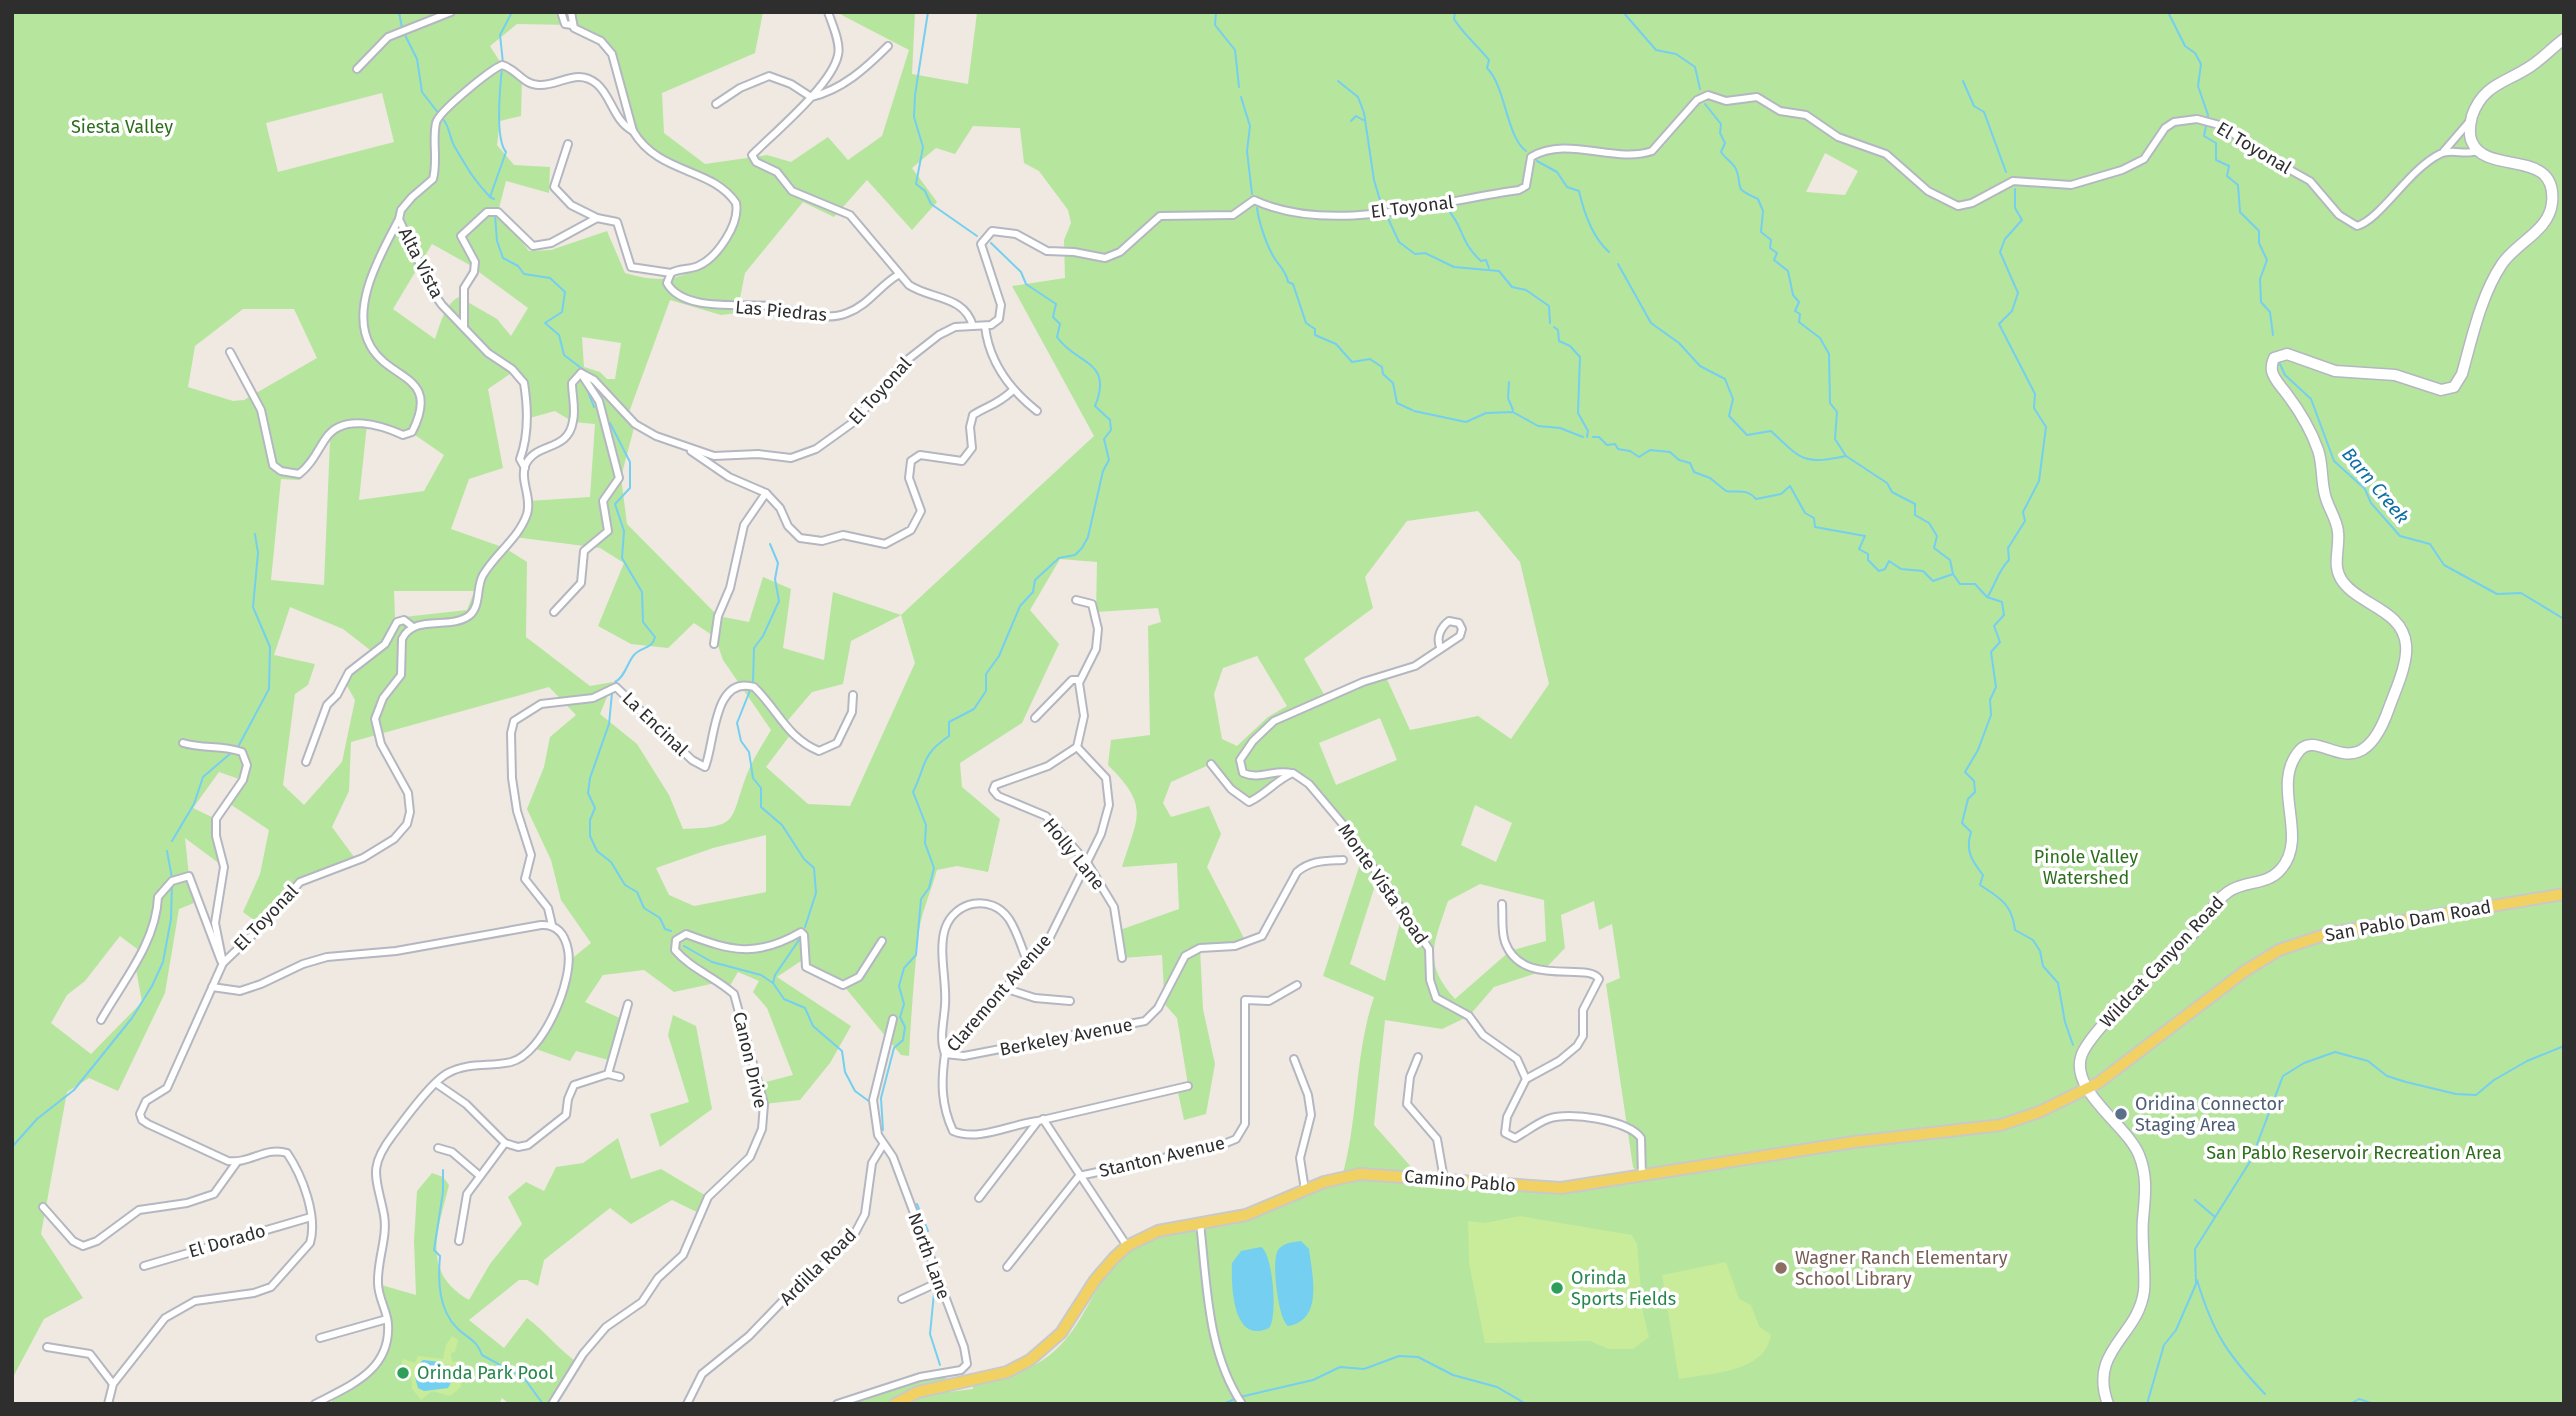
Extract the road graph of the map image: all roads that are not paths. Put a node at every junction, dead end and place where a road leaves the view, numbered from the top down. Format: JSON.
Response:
{"nodes":[{"id":1,"x":451,"y":12,"type":"edge"},
{"id":2,"x":561,"y":12,"type":"edge"},
{"id":3,"x":570,"y":12,"type":"edge"},
{"id":4,"x":828,"y":12,"type":"edge"},
{"id":5,"x":572,"y":25,"type":"junction"},
{"id":6,"x":2564,"y":38,"type":"edge"},
{"id":7,"x":888,"y":46,"type":"dead end"},
{"id":8,"x":358,"y":69,"type":"dead end"},
{"id":9,"x":811,"y":97,"type":"junction"},
{"id":10,"x":716,"y":104,"type":"dead end"},
{"id":11,"x":2472,"y":117,"type":"junction"},
{"id":12,"x":633,"y":131,"type":"junction"},
{"id":13,"x":568,"y":144,"type":"dead end"},
{"id":14,"x":2477,"y":151,"type":"junction"},
{"id":15,"x":2443,"y":152,"type":"junction"},
{"id":16,"x":597,"y":218,"type":"junction"},
{"id":17,"x":399,"y":219,"type":"junction"},
{"id":18,"x":671,"y":273,"type":"junction"},
{"id":19,"x":898,"y":275,"type":"junction"},
{"id":20,"x":464,"y":326,"type":"junction"},
{"id":21,"x":973,"y":326,"type":"junction"},
{"id":22,"x":985,"y":326,"type":"junction"},
{"id":23,"x":230,"y":352,"type":"dead end"},
{"id":24,"x":581,"y":373,"type":"junction"},
{"id":25,"x":1012,"y":391,"type":"junction"},
{"id":26,"x":1037,"y":411,"type":"dead end"},
{"id":27,"x":684,"y":446,"type":"junction"},
{"id":28,"x":525,"y":467,"type":"junction"},
{"id":29,"x":766,"y":494,"type":"junction"},
{"id":30,"x":1076,"y":600,"type":"dead end"},
{"id":31,"x":554,"y":612,"type":"dead end"},
{"id":32,"x":413,"y":627,"type":"junction"},
{"id":33,"x":714,"y":644,"type":"dead end"},
{"id":34,"x":1440,"y":647,"type":"junction"},
{"id":35,"x":1080,"y":680,"type":"junction"},
{"id":36,"x":853,"y":695,"type":"dead end"},
{"id":37,"x":1035,"y":718,"type":"dead end"},
{"id":38,"x":183,"y":743,"type":"dead end"},
{"id":39,"x":1077,"y":747,"type":"junction"},
{"id":40,"x":306,"y":762,"type":"dead end"},
{"id":41,"x":1211,"y":764,"type":"dead end"},
{"id":42,"x":1293,"y":773,"type":"junction"},
{"id":43,"x":1343,"y":860,"type":"dead end"},
{"id":44,"x":1088,"y":864,"type":"junction"},
{"id":45,"x":2564,"y":894,"type":"edge"},
{"id":46,"x":1502,"y":904,"type":"dead end"},
{"id":47,"x":552,"y":925,"type":"junction"},
{"id":48,"x":882,"y":942,"type":"dead end"},
{"id":49,"x":1122,"y":958,"type":"dead end"},
{"id":50,"x":223,"y":963,"type":"junction"},
{"id":51,"x":1028,"y":964,"type":"junction"},
{"id":52,"x":1297,"y":985,"type":"dead end"},
{"id":53,"x":212,"y":987,"type":"junction"},
{"id":54,"x":1007,"y":989,"type":"junction"},
{"id":55,"x":1070,"y":1001,"type":"dead end"},
{"id":56,"x":628,"y":1004,"type":"dead end"},
{"id":57,"x":893,"y":1019,"type":"dead end"},
{"id":58,"x":101,"y":1020,"type":"dead end"},
{"id":59,"x":945,"y":1054,"type":"junction"},
{"id":60,"x":1418,"y":1058,"type":"dead end"},
{"id":61,"x":1294,"y":1059,"type":"dead end"},
{"id":62,"x":608,"y":1074,"type":"junction"},
{"id":63,"x":620,"y":1077,"type":"dead end"},
{"id":64,"x":1526,"y":1079,"type":"junction"},
{"id":65,"x":436,"y":1084,"type":"junction"},
{"id":66,"x":1188,"y":1086,"type":"dead end"},
{"id":67,"x":2088,"y":1089,"type":"junction"},
{"id":68,"x":1040,"y":1120,"type":"junction"},
{"id":69,"x":505,"y":1143,"type":"junction"},
{"id":70,"x":883,"y":1145,"type":"junction"},
{"id":71,"x":438,"y":1148,"type":"dead end"},
{"id":72,"x":237,"y":1162,"type":"junction"},
{"id":73,"x":480,"y":1176,"type":"junction"},
{"id":74,"x":1079,"y":1176,"type":"junction"},
{"id":75,"x":1642,"y":1176,"type":"junction"},
{"id":76,"x":1444,"y":1179,"type":"junction"},
{"id":77,"x":1305,"y":1190,"type":"junction"},
{"id":78,"x":979,"y":1198,"type":"dead end"},
{"id":79,"x":43,"y":1207,"type":"dead end"},
{"id":80,"x":311,"y":1217,"type":"junction"},
{"id":81,"x":1200,"y":1223,"type":"junction"},
{"id":82,"x":458,"y":1241,"type":"dead end"},
{"id":83,"x":1127,"y":1246,"type":"junction"},
{"id":84,"x":144,"y":1266,"type":"dead end"},
{"id":85,"x":1007,"y":1267,"type":"dead end"},
{"id":86,"x":939,"y":1282,"type":"junction"},
{"id":87,"x":902,"y":1299,"type":"dead end"},
{"id":88,"x":387,"y":1319,"type":"junction"},
{"id":89,"x":320,"y":1338,"type":"dead end"},
{"id":90,"x":47,"y":1347,"type":"dead end"},
{"id":91,"x":113,"y":1384,"type":"junction"},
{"id":92,"x":839,"y":1403,"type":"edge"},
{"id":93,"x":108,"y":1404,"type":"edge"},
{"id":94,"x":315,"y":1404,"type":"edge"},
{"id":95,"x":552,"y":1404,"type":"edge"},
{"id":96,"x":688,"y":1404,"type":"edge"},
{"id":97,"x":895,"y":1404,"type":"edge"},
{"id":98,"x":1242,"y":1404,"type":"edge"},
{"id":99,"x":2108,"y":1404,"type":"edge"}],
"edges":[{"from":1,"to":8,"type":"street"},
{"from":2,"to":5,"type":"street"},
{"from":3,"to":5,"type":"street"},
{"from":4,"to":9,"type":"street"},
{"from":5,"to":12,"type":"street"},
{"from":6,"to":11,"type":"street"},
{"from":7,"to":9,"type":"street"},
{"from":9,"to":10,"type":"street"},
{"from":9,"to":19,"type":"street"},
{"from":11,"to":14,"type":"street"},
{"from":11,"to":15,"type":"street","name":"El Toyonal"},
{"from":12,"to":17,"type":"street","name":"Alta Vista"},
{"from":12,"to":18,"type":"street"},
{"from":13,"to":16,"type":"street"},
{"from":14,"to":15,"type":"street"},
{"from":14,"to":67,"type":"street","name":"Wildcat Canyon Road"},
{"from":15,"to":22,"type":"street","name":"El Toyonal"},
{"from":16,"to":18,"type":"street"},
{"from":16,"to":20,"type":"street"},
{"from":17,"to":20,"type":"street","name":"Alta Vista"},
{"from":17,"to":23,"type":"street"},
{"from":18,"to":19,"type":"street","name":"Las Piedras"},
{"from":19,"to":21,"type":"street"},
{"from":20,"to":28,"type":"street","name":"Alta Vista"},
{"from":21,"to":22,"type":"street","name":"El Toyonal"},
{"from":21,"to":27,"type":"street","name":"El Toyonal"},
{"from":22,"to":25,"type":"street"},
{"from":24,"to":27,"type":"street","name":"El Toyonal"},
{"from":24,"to":28,"type":"street"},
{"from":24,"to":31,"type":"street"},
{"from":25,"to":26,"type":"street"},
{"from":25,"to":29,"type":"street"},
{"from":27,"to":29,"type":"street"},
{"from":28,"to":32,"type":"street"},
{"from":29,"to":33,"type":"street"},
{"from":30,"to":35,"type":"street"},
{"from":32,"to":40,"type":"street"},
{"from":32,"to":50,"type":"street","name":"El Toyonal"},
{"from":34,"to":34,"type":"street"},
{"from":34,"to":42,"type":"street"},
{"from":35,"to":37,"type":"street"},
{"from":35,"to":39,"type":"street"},
{"from":36,"to":47,"type":"street","name":"La Encinal"},
{"from":38,"to":50,"type":"street"},
{"from":39,"to":44,"type":"street","name":"Claremont Avenue"},
{"from":39,"to":44,"type":"street","name":"Holly Lane"},
{"from":41,"to":42,"type":"street"},
{"from":42,"to":64,"type":"street","name":"Monte Vista Road"},
{"from":43,"to":59,"type":"street","name":"Berkeley Avenue"},
{"from":44,"to":49,"type":"street","name":"Holly Lane"},
{"from":44,"to":51,"type":"street","name":"Claremont Avenue"},
{"from":45,"to":67,"type":"main road","name":"San Pablo Dam Road"},
{"from":46,"to":64,"type":"street"},
{"from":47,"to":53,"type":"street"},
{"from":47,"to":65,"type":"street"},
{"from":48,"to":95,"type":"street","name":"Canon Drive"},
{"from":50,"to":53,"type":"street","name":"El Toyonal"},
{"from":50,"to":58,"type":"street"},
{"from":51,"to":54,"type":"street","name":"Claremont Avenue"},
{"from":51,"to":59,"type":"street"},
{"from":52,"to":74,"type":"street","name":"Stanton Avenue"},
{"from":53,"to":72,"type":"street","name":"El Toyonal"},
{"from":54,"to":55,"type":"street"},
{"from":54,"to":59,"type":"street","name":"Claremont Avenue"},
{"from":56,"to":62,"type":"street"},
{"from":57,"to":70,"type":"street"},
{"from":59,"to":68,"type":"street","name":"Claremont Avenue"},
{"from":60,"to":76,"type":"street"},
{"from":61,"to":77,"type":"street"},
{"from":62,"to":63,"type":"street"},
{"from":62,"to":69,"type":"street"},
{"from":64,"to":75,"type":"street"},
{"from":65,"to":69,"type":"street"},
{"from":65,"to":88,"type":"street"},
{"from":66,"to":68,"type":"street"},
{"from":67,"to":75,"type":"main road","name":"Camino Pablo"},
{"from":67,"to":99,"type":"street"},
{"from":68,"to":74,"type":"street"},
{"from":68,"to":78,"type":"street"},
{"from":69,"to":73,"type":"street"},
{"from":70,"to":86,"type":"street","name":"North Lane"},
{"from":70,"to":96,"type":"street","name":"Ardilla Road"},
{"from":71,"to":73,"type":"street"},
{"from":72,"to":79,"type":"street"},
{"from":72,"to":80,"type":"street"},
{"from":73,"to":82,"type":"street"},
{"from":74,"to":83,"type":"street"},
{"from":74,"to":85,"type":"street","name":"Stanton Avenue"},
{"from":75,"to":76,"type":"main road","name":"Camino Pablo"},
{"from":76,"to":77,"type":"main road","name":"Camino Pablo"},
{"from":77,"to":81,"type":"main road","name":"Camino Pablo"},
{"from":80,"to":84,"type":"street","name":"El Dorado"},
{"from":80,"to":91,"type":"street"},
{"from":81,"to":83,"type":"main road","name":"Camino Pablo"},
{"from":81,"to":98,"type":"street"},
{"from":83,"to":97,"type":"main road","name":"Camino Pablo"},
{"from":86,"to":87,"type":"street"},
{"from":86,"to":92,"type":"street","name":"North Lane"},
{"from":88,"to":89,"type":"street"},
{"from":88,"to":94,"type":"street"},
{"from":90,"to":91,"type":"street"},
{"from":91,"to":93,"type":"street"}]}
